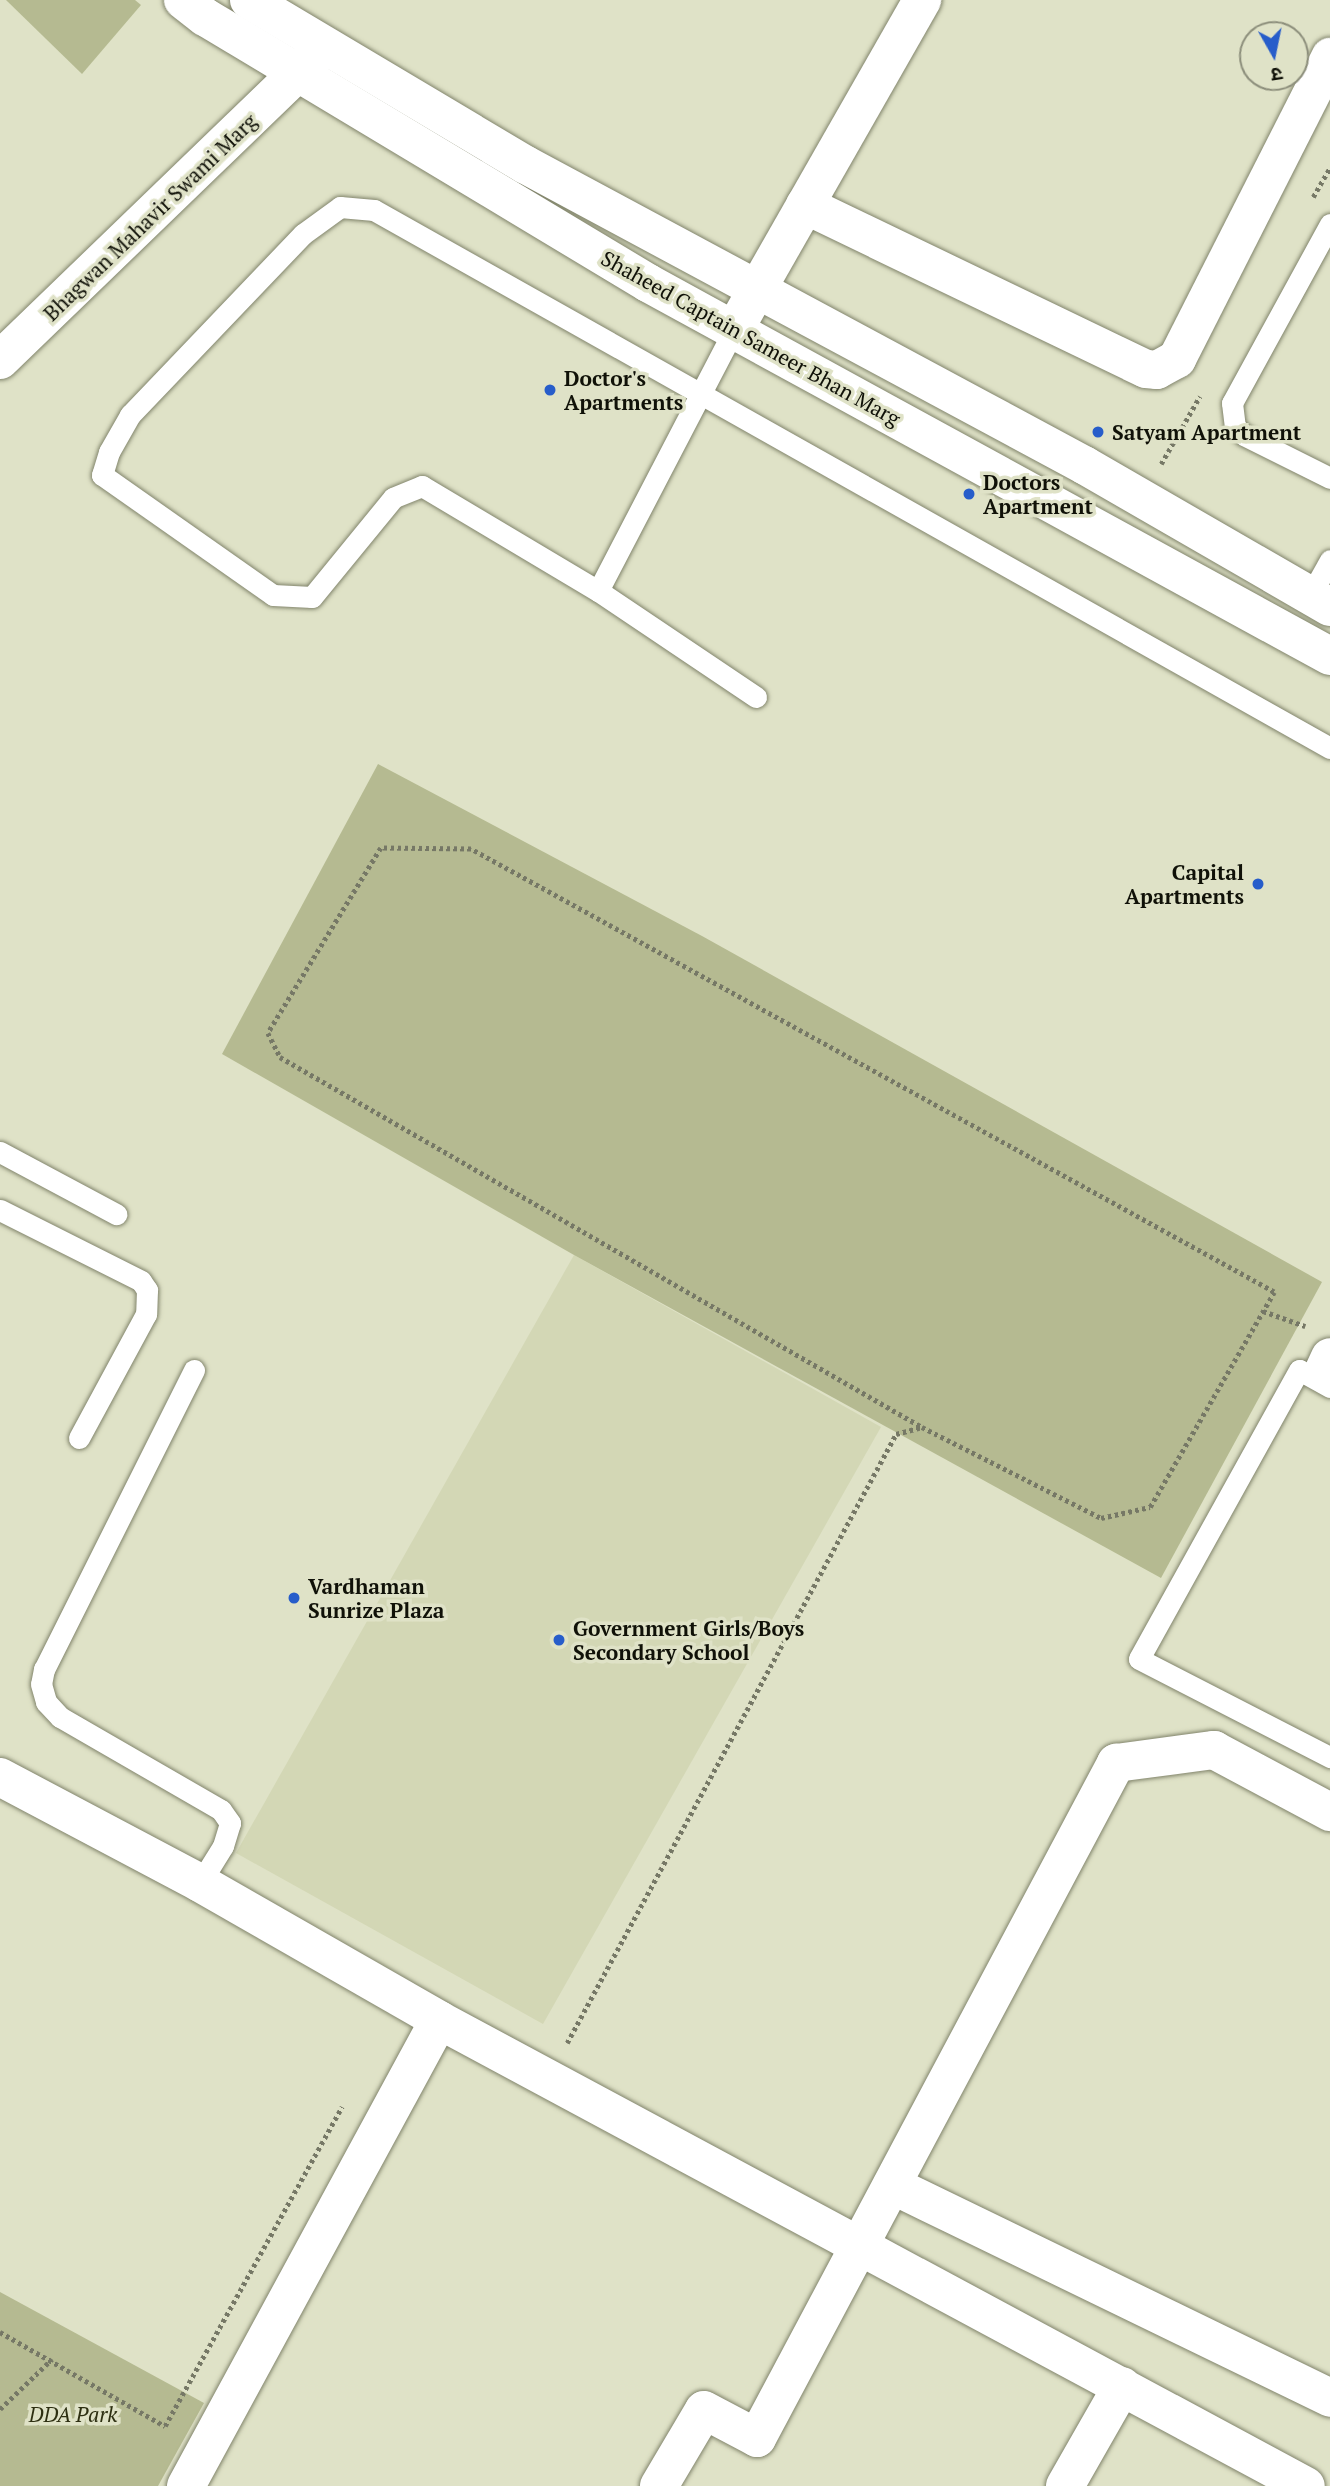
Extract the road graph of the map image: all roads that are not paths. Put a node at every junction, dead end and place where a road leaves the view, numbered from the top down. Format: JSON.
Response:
{"nodes":[{"id":1,"x":183,"y":0,"type":"edge"},
{"id":2,"x":249,"y":0,"type":"edge"},
{"id":3,"x":922,"y":0,"type":"edge"},
{"id":4,"x":1330,"y":57,"type":"edge"},
{"id":5,"x":312,"y":60,"type":"junction"},
{"id":6,"x":805,"y":205,"type":"junction"},
{"id":7,"x":1330,"y":224,"type":"edge"},
{"id":8,"x":758,"y":287,"type":"junction"},
{"id":9,"x":734,"y":330,"type":"junction"},
{"id":10,"x":0,"y":360,"type":"edge"},
{"id":11,"x":699,"y":396,"type":"junction"},
{"id":12,"x":1330,"y":478,"type":"edge"},
{"id":13,"x":1330,"y":560,"type":"edge"},
{"id":14,"x":598,"y":591,"type":"junction"},
{"id":15,"x":1320,"y":602,"type":"edge"},
{"id":16,"x":1290,"y":634,"type":"junction"},
{"id":17,"x":1330,"y":656,"type":"edge"},
{"id":18,"x":756,"y":698,"type":"dead end"},
{"id":19,"x":1330,"y":748,"type":"edge"},
{"id":20,"x":0,"y":1152,"type":"edge"},
{"id":21,"x":0,"y":1210,"type":"edge"},
{"id":22,"x":116,"y":1214,"type":"dead end"},
{"id":23,"x":1323,"y":1365,"type":"edge"},
{"id":24,"x":194,"y":1370,"type":"dead end"},
{"id":25,"x":79,"y":1438,"type":"dead end"},
{"id":26,"x":1330,"y":1757,"type":"edge"},
{"id":27,"x":0,"y":1777,"type":"edge"},
{"id":28,"x":1330,"y":1812,"type":"edge"},
{"id":29,"x":200,"y":1883,"type":"junction"},
{"id":30,"x":439,"y":2020,"type":"junction"},
{"id":31,"x":892,"y":2185,"type":"junction"},
{"id":32,"x":859,"y":2243,"type":"junction"},
{"id":33,"x":1122,"y":2386,"type":"junction"},
{"id":34,"x":1330,"y":2398,"type":"edge"},
{"id":35,"x":186,"y":2486,"type":"edge"},
{"id":36,"x":659,"y":2486,"type":"edge"},
{"id":37,"x":1065,"y":2486,"type":"edge"},
{"id":38,"x":1306,"y":2486,"type":"edge"}],
"edges":[{"from":1,"to":5,"type":"street","name":"Shaheed Captain Sameer Bhan Marg"},
{"from":2,"to":5,"type":"street","name":"Shaheed Captain Sameer Bhan Marg"},
{"from":3,"to":6,"type":"street"},
{"from":4,"to":6,"type":"street"},
{"from":5,"to":8,"type":"street","name":"Shaheed Captain Sameer Bhan Marg"},
{"from":5,"to":9,"type":"street","name":"Shaheed Captain Sameer Bhan Marg"},
{"from":5,"to":10,"type":"street","name":"Bhagwan Mahavir Swami Marg"},
{"from":6,"to":8,"type":"street"},
{"from":7,"to":12,"type":"lane"},
{"from":8,"to":9,"type":"street"},
{"from":8,"to":15,"type":"street","name":"Shaheed Captain Sameer Bhan Marg"},
{"from":9,"to":11,"type":"lane"},
{"from":9,"to":16,"type":"street","name":"Shaheed Captain Sameer Bhan Marg"},
{"from":11,"to":14,"type":"lane"},
{"from":11,"to":14,"type":"lane"},
{"from":11,"to":19,"type":"lane"},
{"from":13,"to":15,"type":"lane"},
{"from":14,"to":18,"type":"lane"},
{"from":15,"to":16,"type":"street"},
{"from":16,"to":17,"type":"street","name":"Shaheed Captain Sameer Bhan Marg"},
{"from":20,"to":22,"type":"lane"},
{"from":21,"to":25,"type":"lane"},
{"from":23,"to":26,"type":"lane"},
{"from":24,"to":29,"type":"lane"},
{"from":27,"to":29,"type":"street"},
{"from":28,"to":31,"type":"street"},
{"from":29,"to":30,"type":"street"},
{"from":30,"to":32,"type":"street"},
{"from":30,"to":35,"type":"street"},
{"from":31,"to":32,"type":"street"},
{"from":31,"to":34,"type":"street"},
{"from":32,"to":33,"type":"street"},
{"from":32,"to":36,"type":"street"},
{"from":33,"to":37,"type":"street"},
{"from":33,"to":38,"type":"street"}]}
